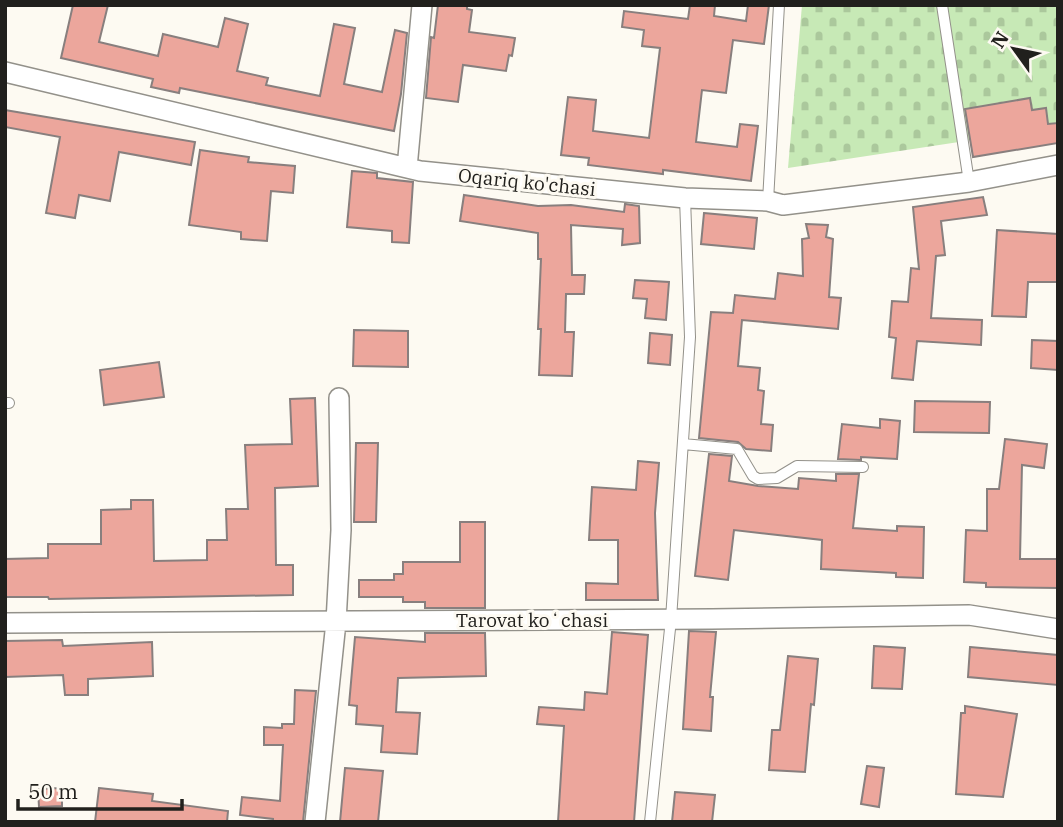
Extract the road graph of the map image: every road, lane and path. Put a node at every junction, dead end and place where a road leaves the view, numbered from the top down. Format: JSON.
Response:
{"nodes":[{"id":1,"x":422,"y":5,"type":"edge"},
{"id":2,"x":779,"y":5,"type":"edge"},
{"id":3,"x":942,"y":5,"type":"edge"},
{"id":4,"x":5,"y":72,"type":"edge"},
{"id":5,"x":1058,"y":165,"type":"edge"},
{"id":6,"x":407,"y":168,"type":"junction"},
{"id":7,"x":969,"y":182,"type":"junction"},
{"id":8,"x":685,"y":198,"type":"junction"},
{"id":9,"x":768,"y":201,"type":"junction"},
{"id":10,"x":339,"y":398,"type":"dead end"},
{"id":11,"x":682,"y":444,"type":"junction"},
{"id":12,"x":863,"y":467,"type":"dead end"},
{"id":13,"x":671,"y":620,"type":"junction"},
{"id":14,"x":335,"y":622,"type":"junction"},
{"id":15,"x":5,"y":623,"type":"edge"},
{"id":16,"x":1058,"y":629,"type":"edge"},
{"id":17,"x":315,"y":822,"type":"edge"},
{"id":18,"x":650,"y":822,"type":"edge"}],
"edges":[{"from":1,"to":6,"type":"street"},
{"from":2,"to":9,"type":"lane"},
{"from":3,"to":7,"type":"lane"},
{"from":4,"to":6,"type":"street","name":"Oqariq ko'chasi"},
{"from":5,"to":7,"type":"street","name":"Oqariq ko'chasi"},
{"from":6,"to":8,"type":"street","name":"Oqariq ko'chasi"},
{"from":7,"to":9,"type":"street","name":"Oqariq ko'chasi"},
{"from":8,"to":9,"type":"street","name":"Oqariq ko'chasi"},
{"from":8,"to":11,"type":"lane"},
{"from":10,"to":14,"type":"street"},
{"from":11,"to":12,"type":"lane"},
{"from":11,"to":13,"type":"lane"},
{"from":13,"to":14,"type":"street","name":"Tarovat koʻchasi"},
{"from":13,"to":16,"type":"street","name":"Tarovat koʻchasi"},
{"from":13,"to":18,"type":"lane"},
{"from":14,"to":15,"type":"street","name":"Tarovat koʻchasi"},
{"from":14,"to":17,"type":"street"}]}
